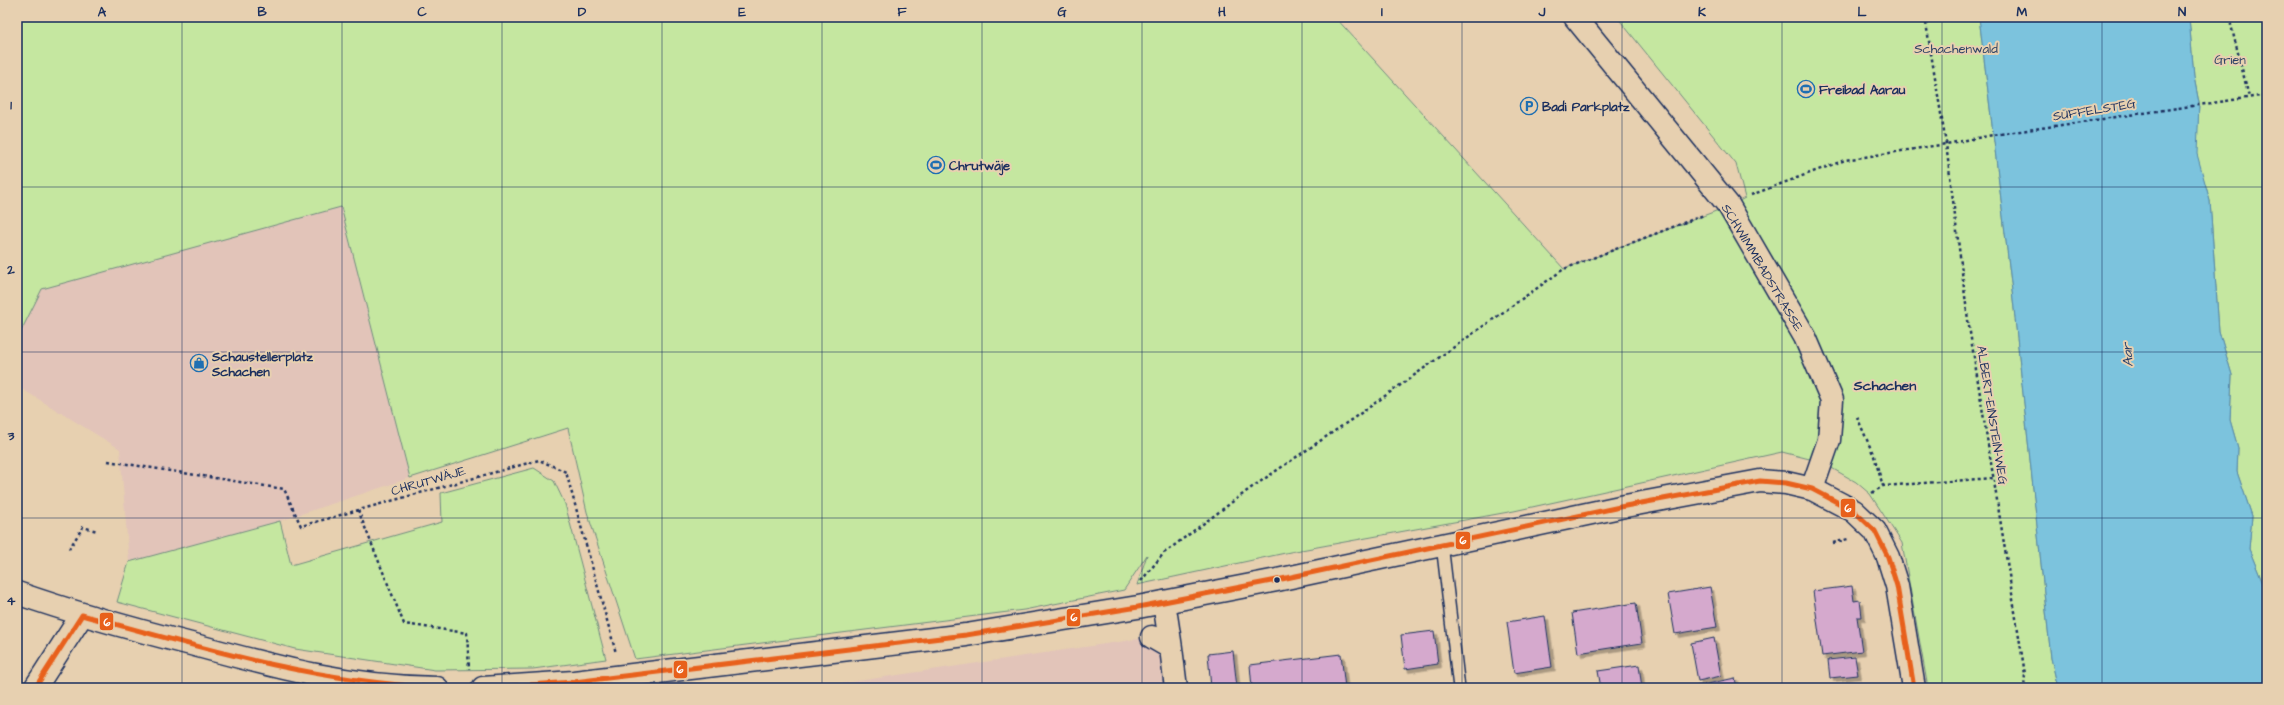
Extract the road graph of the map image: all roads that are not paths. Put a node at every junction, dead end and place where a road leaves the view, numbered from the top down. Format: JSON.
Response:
{"nodes":[{"id":1,"x":1575,"y":17,"type":"edge"},
{"id":2,"x":1812,"y":489,"type":"junction"},
{"id":3,"x":1442,"y":544,"type":"junction"},
{"id":4,"x":17,"y":592,"type":"edge"},
{"id":5,"x":1164,"y":602,"type":"junction"},
{"id":6,"x":82,"y":615,"type":"junction"},
{"id":7,"x":1152,"y":637,"type":"dead end"},
{"id":8,"x":1171,"y":648,"type":"junction"},
{"id":9,"x":41,"y":679,"type":"edge"},
{"id":10,"x":437,"y":688,"type":"edge"},
{"id":11,"x":483,"y":688,"type":"edge"},
{"id":12,"x":1176,"y":688,"type":"edge"},
{"id":13,"x":1459,"y":688,"type":"edge"},
{"id":14,"x":1914,"y":688,"type":"edge"}],
"edges":[{"from":1,"to":2,"type":"main road","name":"SCHWIMMBADSTRASSE"},
{"from":2,"to":3,"type":"main road"},
{"from":2,"to":14,"type":"main road"},
{"from":3,"to":5,"type":"main road"},
{"from":3,"to":13,"type":"lane"},
{"from":4,"to":6,"type":"main road"},
{"from":5,"to":8,"type":"main road"},
{"from":5,"to":11,"type":"main road"},
{"from":6,"to":9,"type":"main road"},
{"from":6,"to":10,"type":"main road"},
{"from":7,"to":8,"type":"main road"},
{"from":8,"to":12,"type":"main road"}]}
